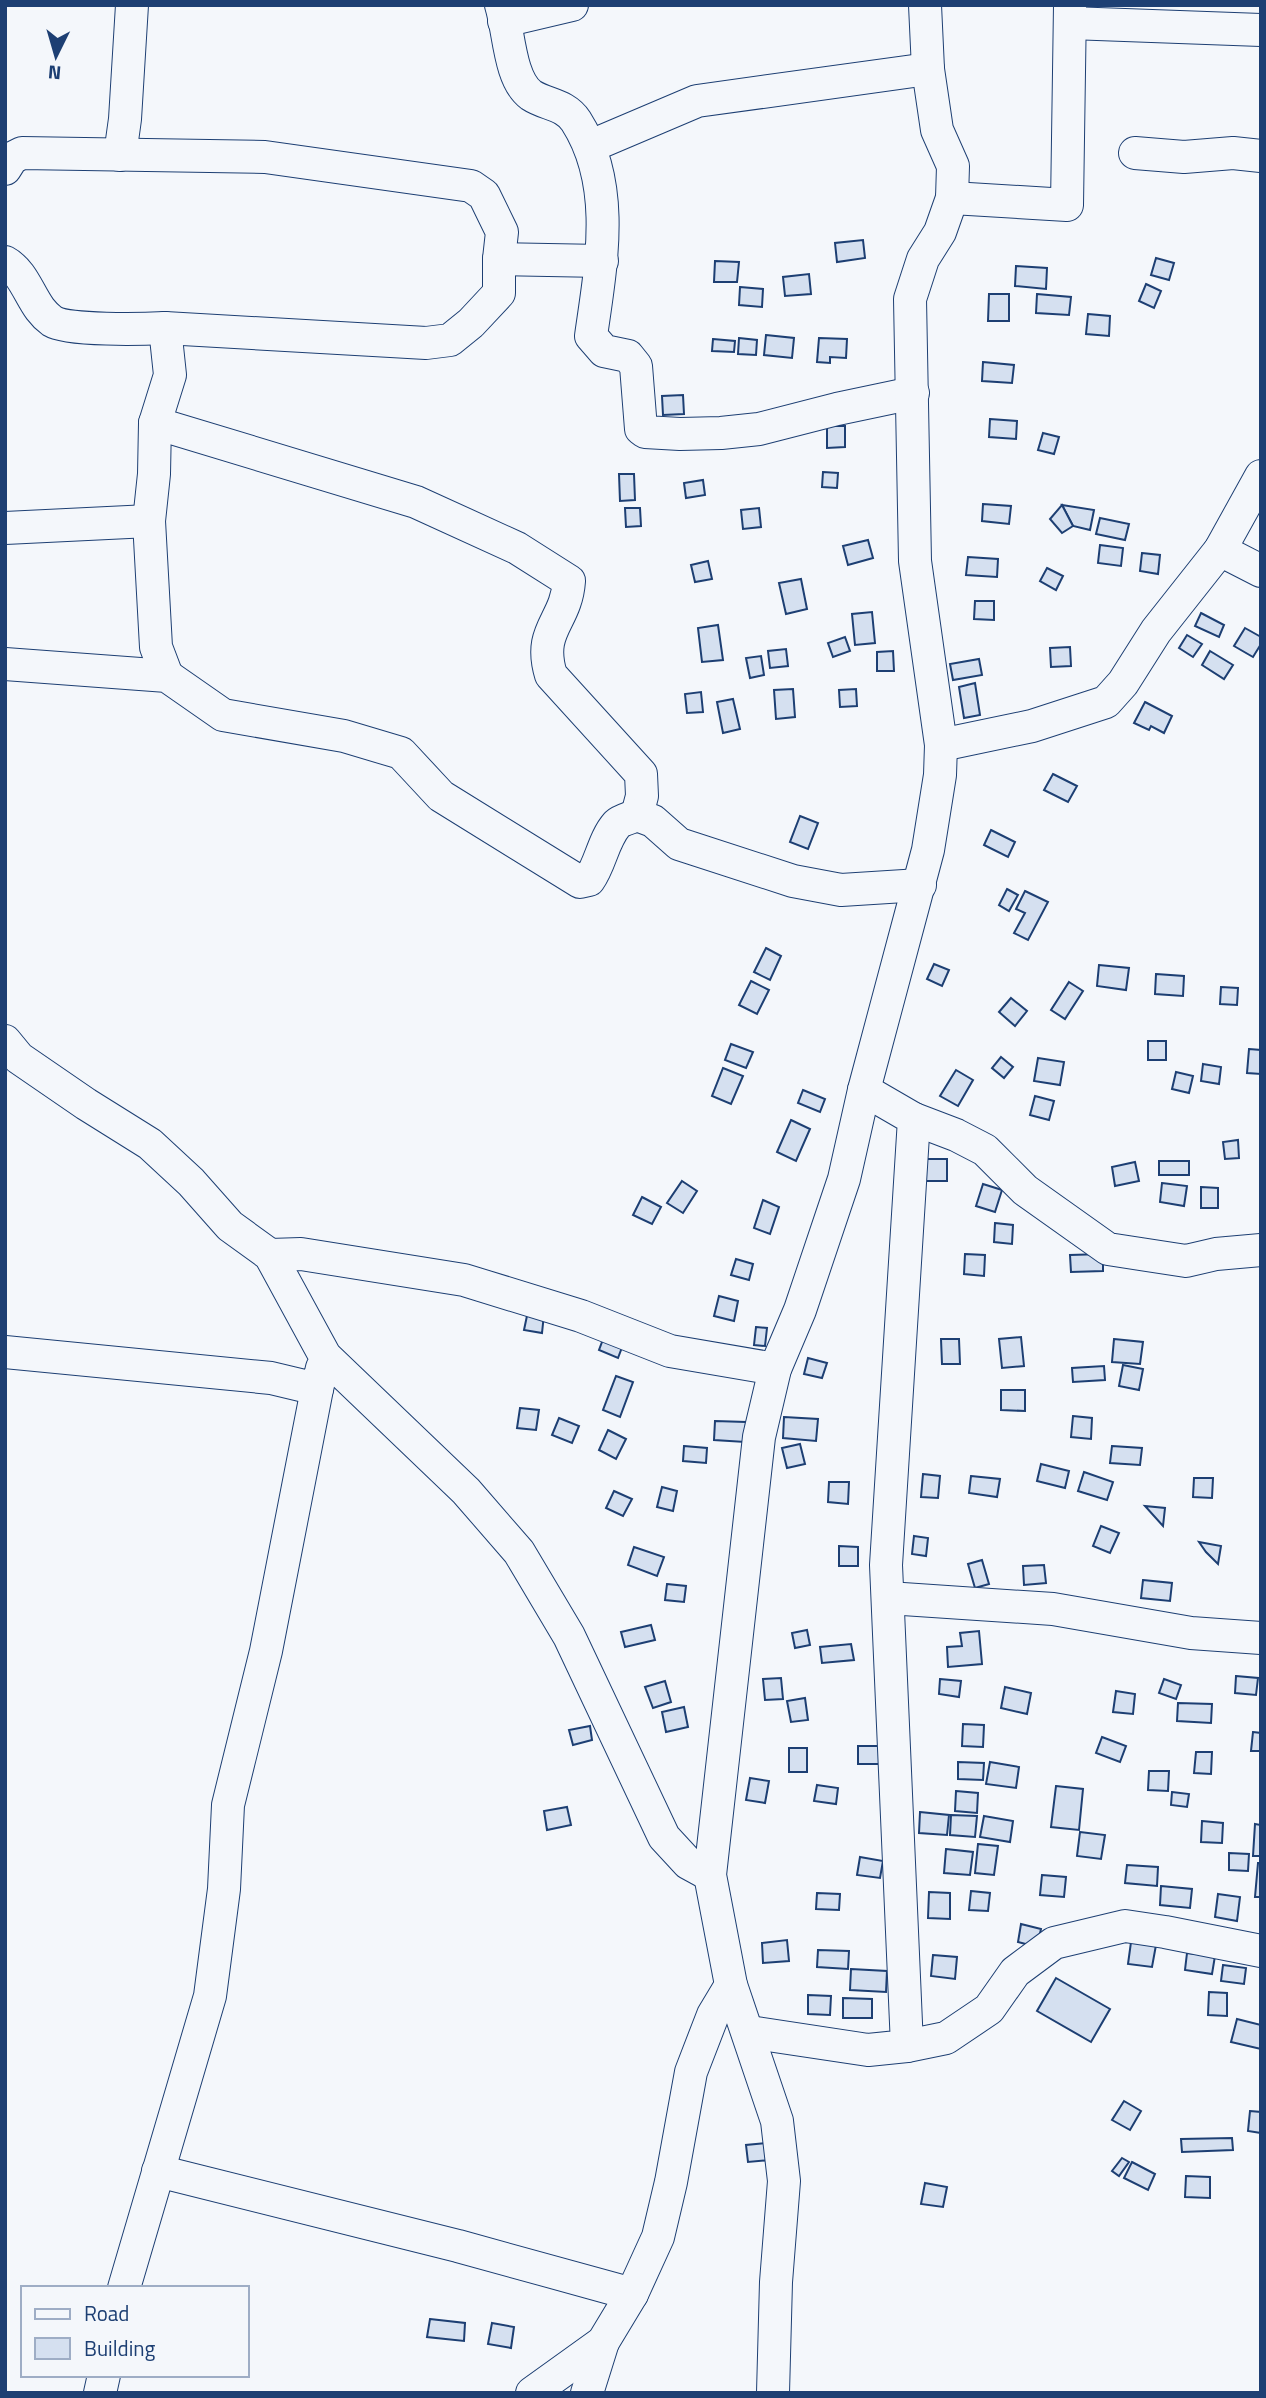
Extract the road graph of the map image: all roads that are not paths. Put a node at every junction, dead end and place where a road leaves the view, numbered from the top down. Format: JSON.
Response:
{"nodes":[{"id":1,"x":132,"y":5,"type":"edge"},
{"id":2,"x":572,"y":5,"type":"edge"},
{"id":3,"x":925,"y":5,"type":"edge"},
{"id":4,"x":503,"y":13,"type":"edge"},
{"id":5,"x":1070,"y":14,"type":"edge"},
{"id":6,"x":1261,"y":30,"type":"edge"},
{"id":7,"x":928,"y":69,"type":"junction"},
{"id":8,"x":591,"y":146,"type":"junction"},
{"id":9,"x":1135,"y":153,"type":"dead end"},
{"id":10,"x":120,"y":155,"type":"junction"},
{"id":11,"x":1261,"y":156,"type":"edge"},
{"id":12,"x":5,"y":169,"type":"edge"},
{"id":13,"x":952,"y":198,"type":"junction"},
{"id":14,"x":499,"y":259,"type":"junction"},
{"id":15,"x":602,"y":261,"type":"junction"},
{"id":16,"x":5,"y":262,"type":"edge"},
{"id":17,"x":165,"y":328,"type":"junction"},
{"id":18,"x":913,"y":393,"type":"junction"},
{"id":19,"x":155,"y":423,"type":"junction"},
{"id":20,"x":1261,"y":476,"type":"edge"},
{"id":21,"x":149,"y":521,"type":"junction"},
{"id":22,"x":5,"y":528,"type":"edge"},
{"id":23,"x":1220,"y":550,"type":"junction"},
{"id":24,"x":1261,"y":571,"type":"edge"},
{"id":25,"x":5,"y":664,"type":"edge"},
{"id":26,"x":167,"y":676,"type":"junction"},
{"id":27,"x":941,"y":745,"type":"junction"},
{"id":28,"x":637,"y":815,"type":"junction"},
{"id":29,"x":920,"y":885,"type":"junction"},
{"id":30,"x":10,"y":1053,"type":"edge"},
{"id":31,"x":864,"y":1090,"type":"junction"},
{"id":32,"x":914,"y":1119,"type":"junction"},
{"id":33,"x":1261,"y":1250,"type":"edge"},
{"id":34,"x":270,"y":1255,"type":"junction"},
{"id":35,"x":5,"y":1352,"type":"edge"},
{"id":36,"x":325,"y":1356,"type":"junction"},
{"id":37,"x":775,"y":1369,"type":"junction"},
{"id":38,"x":317,"y":1389,"type":"junction"},
{"id":39,"x":888,"y":1598,"type":"junction"},
{"id":40,"x":1261,"y":1638,"type":"edge"},
{"id":41,"x":710,"y":1875,"type":"junction"},
{"id":42,"x":1261,"y":1951,"type":"edge"},
{"id":43,"x":731,"y":1985,"type":"junction"},
{"id":44,"x":749,"y":2032,"type":"junction"},
{"id":45,"x":907,"y":2046,"type":"junction"},
{"id":46,"x":158,"y":2171,"type":"junction"},
{"id":47,"x":125,"y":2286,"type":"edge"},
{"id":48,"x":632,"y":2294,"type":"junction"},
{"id":49,"x":603,"y":2342,"type":"junction"},
{"id":50,"x":532,"y":2393,"type":"edge"},
{"id":51,"x":587,"y":2393,"type":"edge"},
{"id":52,"x":773,"y":2393,"type":"edge"}],
"edges":[{"from":1,"to":10,"type":"street"},
{"from":2,"to":4,"type":"street"},
{"from":3,"to":7,"type":"street"},
{"from":4,"to":8,"type":"street"},
{"from":5,"to":6,"type":"street"},
{"from":5,"to":13,"type":"street"},
{"from":7,"to":8,"type":"street"},
{"from":7,"to":13,"type":"street"},
{"from":8,"to":15,"type":"street"},
{"from":9,"to":11,"type":"street"},
{"from":10,"to":12,"type":"street"},
{"from":10,"to":14,"type":"street"},
{"from":13,"to":18,"type":"street"},
{"from":14,"to":15,"type":"street"},
{"from":14,"to":17,"type":"street"},
{"from":15,"to":18,"type":"street"},
{"from":16,"to":17,"type":"street"},
{"from":17,"to":19,"type":"street"},
{"from":18,"to":27,"type":"street"},
{"from":19,"to":21,"type":"street"},
{"from":19,"to":28,"type":"street"},
{"from":20,"to":23,"type":"street"},
{"from":21,"to":22,"type":"street"},
{"from":21,"to":26,"type":"street"},
{"from":23,"to":24,"type":"street"},
{"from":23,"to":27,"type":"street"},
{"from":25,"to":26,"type":"street"},
{"from":26,"to":28,"type":"street"},
{"from":27,"to":29,"type":"street"},
{"from":28,"to":29,"type":"street"},
{"from":29,"to":31,"type":"street"},
{"from":30,"to":34,"type":"street"},
{"from":31,"to":32,"type":"street"},
{"from":31,"to":37,"type":"street"},
{"from":32,"to":33,"type":"street"},
{"from":32,"to":39,"type":"street"},
{"from":34,"to":36,"type":"street"},
{"from":34,"to":37,"type":"street"},
{"from":35,"to":38,"type":"street"},
{"from":36,"to":38,"type":"street"},
{"from":36,"to":41,"type":"street"},
{"from":37,"to":41,"type":"street"},
{"from":38,"to":46,"type":"street"},
{"from":39,"to":40,"type":"street"},
{"from":39,"to":45,"type":"street"},
{"from":41,"to":43,"type":"street"},
{"from":42,"to":45,"type":"street"},
{"from":43,"to":44,"type":"street"},
{"from":43,"to":48,"type":"street"},
{"from":44,"to":45,"type":"street"},
{"from":44,"to":52,"type":"street"},
{"from":46,"to":47,"type":"street"},
{"from":46,"to":48,"type":"street"},
{"from":48,"to":49,"type":"street"},
{"from":49,"to":50,"type":"street"},
{"from":49,"to":51,"type":"street"}]}
